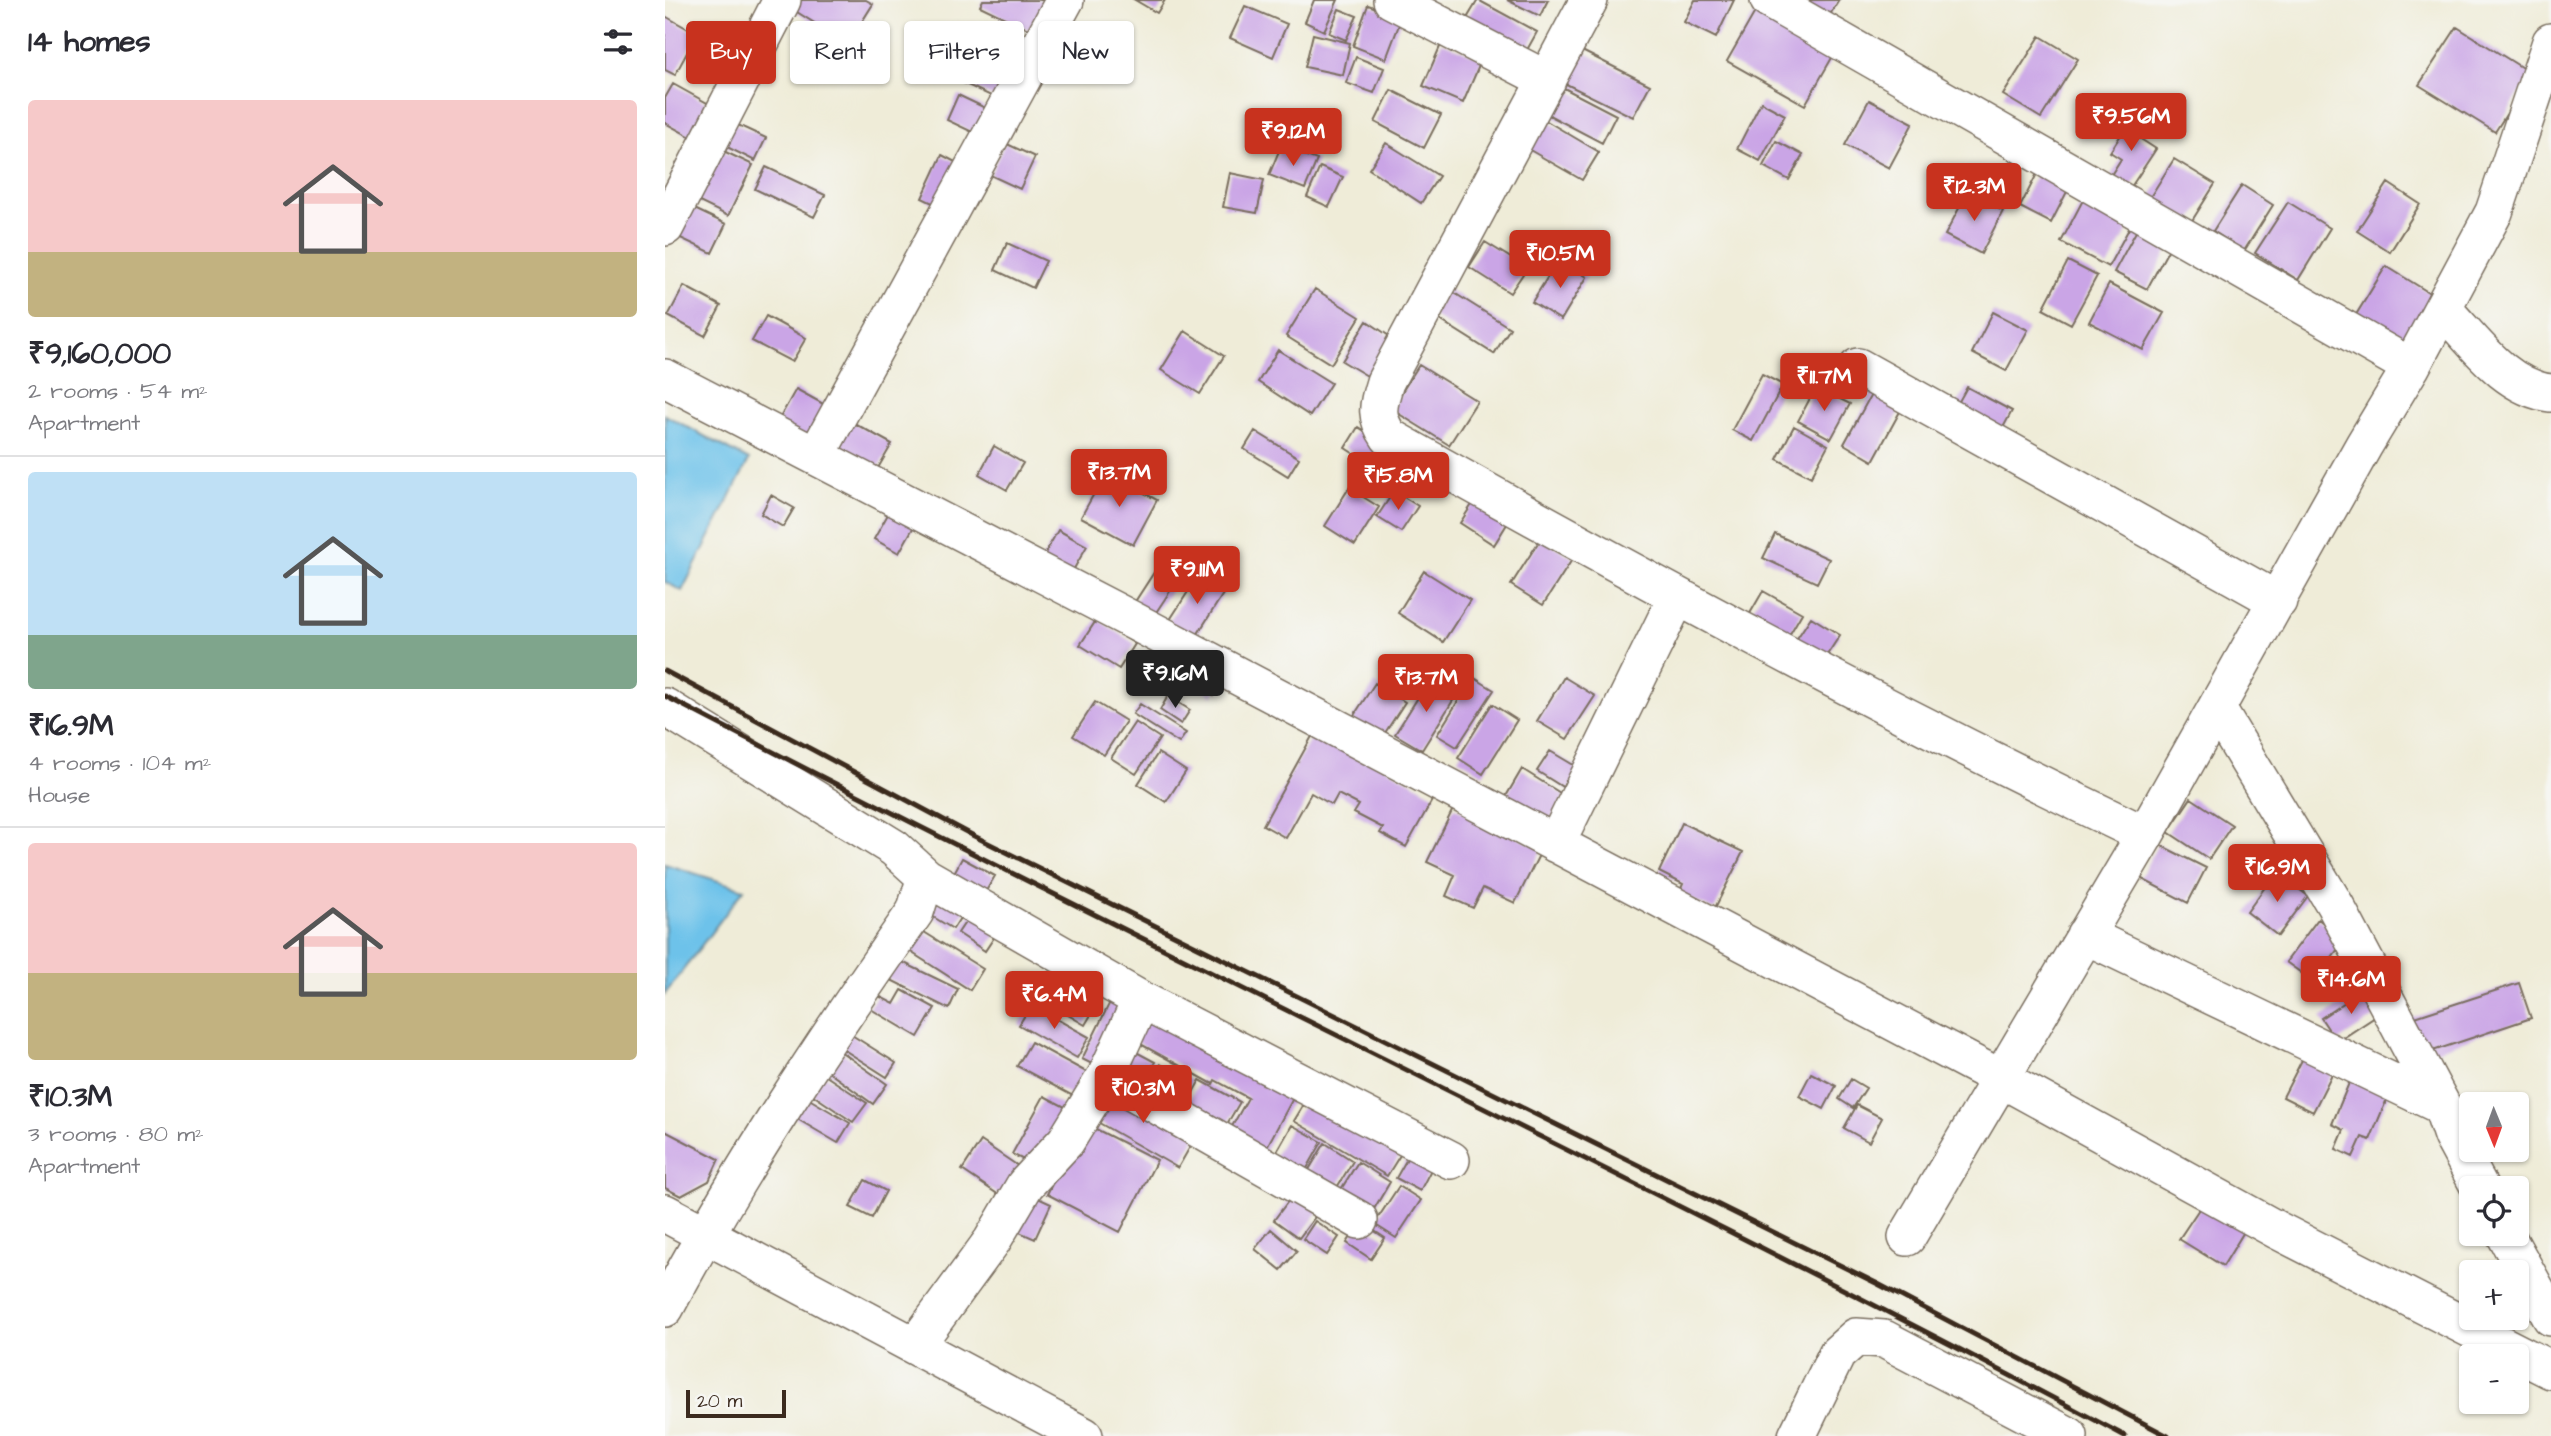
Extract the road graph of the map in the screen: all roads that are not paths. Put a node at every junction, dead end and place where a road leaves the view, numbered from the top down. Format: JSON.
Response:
{"nodes":[{"id":1,"x":782,"y":0,"type":"edge"},
{"id":2,"x":1065,"y":0,"type":"edge"},
{"id":3,"x":1392,"y":0,"type":"edge"},
{"id":4,"x":1590,"y":0,"type":"edge"},
{"id":5,"x":1769,"y":0,"type":"edge"},
{"id":6,"x":2551,"y":42,"type":"edge"},
{"id":7,"x":1547,"y":80,"type":"junction"},
{"id":8,"x":665,"y":227,"type":"edge"},
{"id":9,"x":2442,"y":309,"type":"junction"},
{"id":10,"x":1858,"y":367,"type":"dead end"},
{"id":11,"x":2411,"y":367,"type":"junction"},
{"id":12,"x":665,"y":378,"type":"edge"},
{"id":13,"x":2551,"y":393,"type":"edge"},
{"id":14,"x":817,"y":456,"type":"junction"},
{"id":15,"x":1677,"y":597,"type":"junction"},
{"id":16,"x":2279,"y":601,"type":"junction"},
{"id":17,"x":665,"y":707,"type":"edge"},
{"id":18,"x":2217,"y":709,"type":"junction"},
{"id":19,"x":2145,"y":835,"type":"junction"},
{"id":20,"x":1556,"y":844,"type":"junction"},
{"id":21,"x":926,"y":877,"type":"junction"},
{"id":22,"x":2085,"y":935,"type":"junction"},
{"id":23,"x":1140,"y":1000,"type":"junction"},
{"id":24,"x":1106,"y":1076,"type":"junction"},
{"id":25,"x":2000,"y":1078,"type":"junction"},
{"id":26,"x":2442,"y":1106,"type":"junction"},
{"id":27,"x":1451,"y":1160,"type":"dead end"},
{"id":28,"x":2474,"y":1176,"type":"edge"},
{"id":29,"x":665,"y":1213,"type":"edge"},
{"id":30,"x":1359,"y":1220,"type":"dead end"},
{"id":31,"x":705,"y":1233,"type":"junction"},
{"id":32,"x":1907,"y":1237,"type":"dead end"},
{"id":33,"x":2512,"y":1246,"type":"edge"},
{"id":34,"x":665,"y":1308,"type":"edge"},
{"id":35,"x":2551,"y":1317,"type":"edge"},
{"id":36,"x":915,"y":1346,"type":"junction"},
{"id":37,"x":2551,"y":1370,"type":"edge"},
{"id":38,"x":1084,"y":1436,"type":"edge"},
{"id":39,"x":1797,"y":1436,"type":"edge"},
{"id":40,"x":2069,"y":1436,"type":"edge"}],
"edges":[{"from":1,"to":8,"type":"street"},
{"from":2,"to":14,"type":"street"},
{"from":3,"to":7,"type":"street"},
{"from":4,"to":7,"type":"street"},
{"from":5,"to":11,"type":"street"},
{"from":6,"to":9,"type":"street"},
{"from":7,"to":15,"type":"street"},
{"from":9,"to":11,"type":"street"},
{"from":9,"to":13,"type":"street"},
{"from":10,"to":16,"type":"street"},
{"from":11,"to":16,"type":"street"},
{"from":12,"to":14,"type":"street"},
{"from":14,"to":20,"type":"street"},
{"from":15,"to":19,"type":"street"},
{"from":15,"to":20,"type":"street"},
{"from":16,"to":18,"type":"street"},
{"from":17,"to":21,"type":"street"},
{"from":18,"to":19,"type":"street"},
{"from":18,"to":26,"type":"street"},
{"from":19,"to":22,"type":"street"},
{"from":20,"to":25,"type":"street"},
{"from":21,"to":23,"type":"street"},
{"from":21,"to":31,"type":"street"},
{"from":22,"to":25,"type":"street"},
{"from":22,"to":26,"type":"street"},
{"from":23,"to":24,"type":"street"},
{"from":23,"to":27,"type":"street"},
{"from":24,"to":30,"type":"street"},
{"from":24,"to":36,"type":"street"},
{"from":25,"to":32,"type":"street"},
{"from":25,"to":37,"type":"street"},
{"from":26,"to":28,"type":"street"},
{"from":29,"to":31,"type":"street"},
{"from":31,"to":34,"type":"street"},
{"from":31,"to":36,"type":"street"},
{"from":33,"to":35,"type":"street"},
{"from":36,"to":38,"type":"street"},
{"from":39,"to":40,"type":"street"}]}
